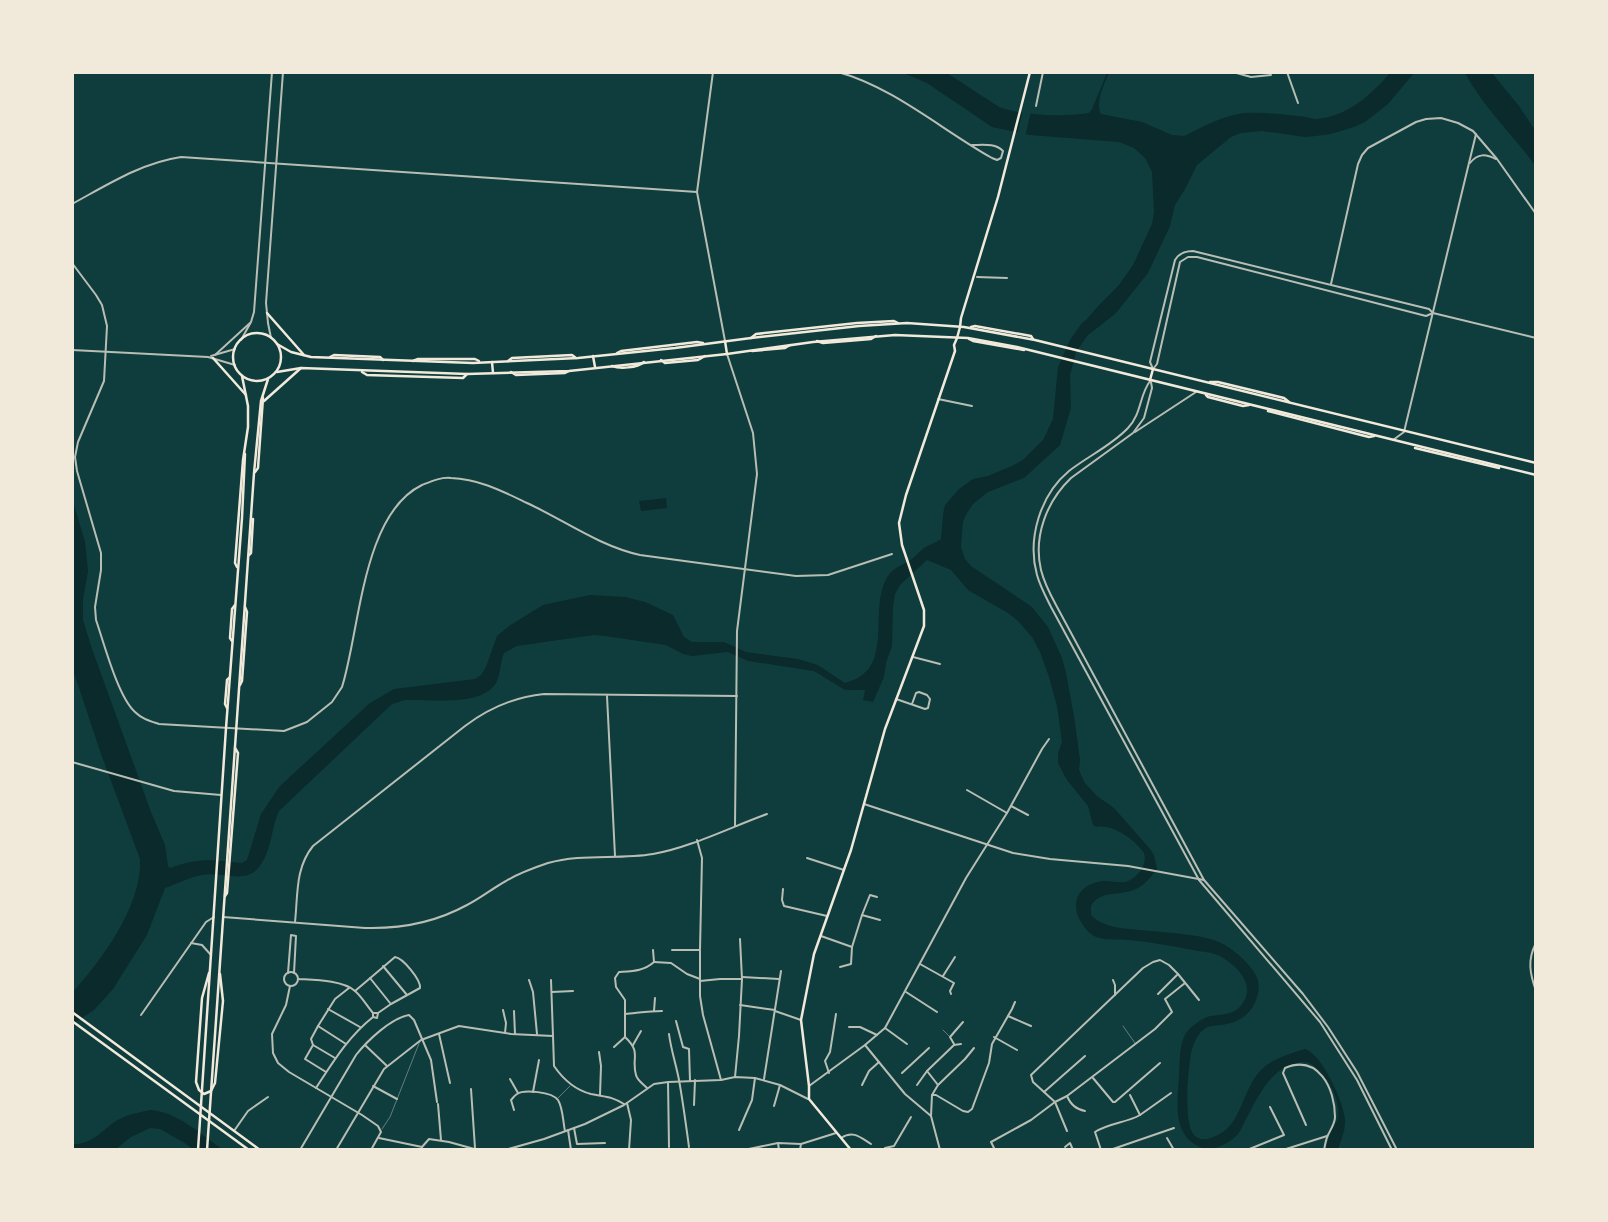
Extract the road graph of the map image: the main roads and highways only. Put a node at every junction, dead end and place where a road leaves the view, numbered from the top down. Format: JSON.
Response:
{"nodes":[{"id":1,"x":1030,"y":72,"type":"edge"},
{"id":2,"x":266,"y":312,"type":"road end"},
{"id":3,"x":960,"y":327,"type":"junction"},
{"id":4,"x":957,"y":338,"type":"junction"},
{"id":5,"x":725,"y":341,"type":"junction"},
{"id":6,"x":277,"y":344,"type":"junction"},
{"id":7,"x":728,"y":354,"type":"junction"},
{"id":8,"x":214,"y":356,"type":"road end"},
{"id":9,"x":306,"y":356,"type":"junction"},
{"id":10,"x":593,"y":356,"type":"junction"},
{"id":11,"x":492,"y":362,"type":"junction"},
{"id":12,"x":301,"y":368,"type":"junction"},
{"id":13,"x":595,"y":368,"type":"junction"},
{"id":14,"x":1153,"y":370,"type":"junction"},
{"id":15,"x":277,"y":372,"type":"junction"},
{"id":16,"x":493,"y":373,"type":"junction"},
{"id":17,"x":242,"y":376,"type":"junction"},
{"id":18,"x":268,"y":379,"type":"junction"},
{"id":19,"x":1150,"y":381,"type":"junction"},
{"id":20,"x":247,"y":396,"type":"junction"},
{"id":21,"x":262,"y":396,"type":"junction"},
{"id":22,"x":263,"y":403,"type":"junction"},
{"id":23,"x":1536,"y":463,"type":"edge"},
{"id":24,"x":254,"y":473,"type":"junction"},
{"id":25,"x":1536,"y":475,"type":"edge"},
{"id":26,"x":210,"y":967,"type":"junction"},
{"id":27,"x":219,"y":967,"type":"junction"},
{"id":28,"x":72,"y":1012,"type":"edge"},
{"id":29,"x":72,"y":1021,"type":"edge"},
{"id":30,"x":118,"y":1046,"type":"junction"},
{"id":31,"x":114,"y":1051,"type":"junction"},
{"id":32,"x":198,"y":1150,"type":"edge"},
{"id":33,"x":207,"y":1150,"type":"edge"},
{"id":34,"x":249,"y":1150,"type":"edge"},
{"id":35,"x":260,"y":1150,"type":"edge"},
{"id":36,"x":851,"y":1150,"type":"edge"}],
"edges":[{"from":1,"to":3,"type":"main road"},
{"from":2,"to":9,"type":"main road"},
{"from":3,"to":4,"type":"main road"},
{"from":3,"to":5,"type":"main road"},
{"from":3,"to":14,"type":"main road"},
{"from":4,"to":7,"type":"main road"},
{"from":4,"to":19,"type":"main road"},
{"from":4,"to":36,"type":"main road"},
{"from":5,"to":7,"type":"main road"},
{"from":5,"to":10,"type":"main road"},
{"from":6,"to":9,"type":"main road"},
{"from":6,"to":15,"type":"main road"},
{"from":6,"to":17,"type":"main road"},
{"from":7,"to":13,"type":"main road"},
{"from":8,"to":20,"type":"main road"},
{"from":9,"to":11,"type":"main road"},
{"from":10,"to":11,"type":"main road"},
{"from":10,"to":13,"type":"main road"},
{"from":11,"to":16,"type":"main road"},
{"from":12,"to":15,"type":"main road"},
{"from":12,"to":16,"type":"main road"},
{"from":12,"to":22,"type":"main road"},
{"from":13,"to":16,"type":"main road"},
{"from":14,"to":19,"type":"main road"},
{"from":14,"to":23,"type":"main road"},
{"from":15,"to":18,"type":"main road"},
{"from":17,"to":18,"type":"main road"},
{"from":17,"to":20,"type":"main road"},
{"from":18,"to":21,"type":"main road"},
{"from":19,"to":25,"type":"main road"},
{"from":20,"to":26,"type":"main road"},
{"from":21,"to":22,"type":"main road"},
{"from":21,"to":24,"type":"main road"},
{"from":22,"to":24,"type":"main road"},
{"from":24,"to":27,"type":"main road"},
{"from":26,"to":27,"type":"main road"},
{"from":26,"to":32,"type":"main road"},
{"from":27,"to":33,"type":"main road"},
{"from":28,"to":30,"type":"main road"},
{"from":29,"to":31,"type":"main road"},
{"from":30,"to":31,"type":"main road"},
{"from":30,"to":35,"type":"main road"},
{"from":31,"to":34,"type":"main road"}]}
